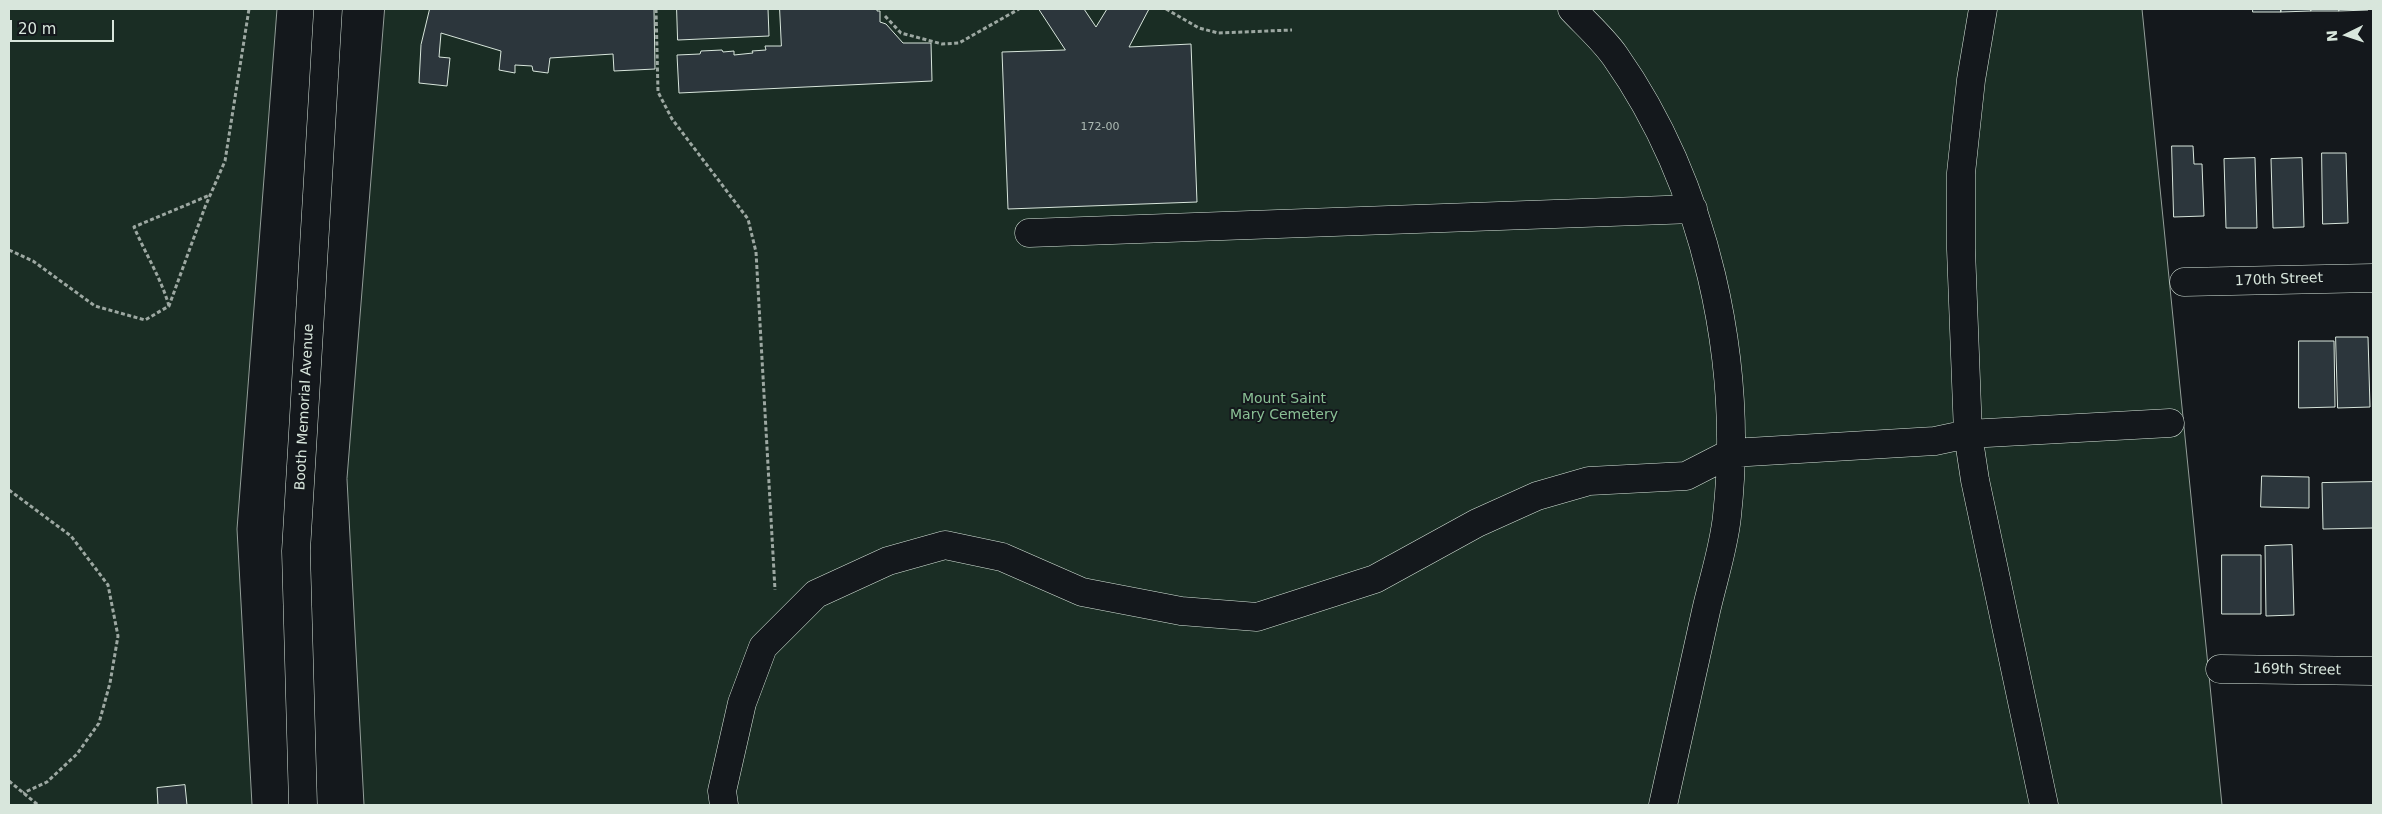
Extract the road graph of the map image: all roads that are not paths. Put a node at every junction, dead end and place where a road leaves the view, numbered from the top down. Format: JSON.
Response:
{"nodes":[{"id":1,"x":328,"y":9,"type":"edge"},
{"id":2,"x":1572,"y":9,"type":"edge"},
{"id":3,"x":1983,"y":9,"type":"edge"},
{"id":4,"x":1693,"y":209,"type":"junction"},
{"id":5,"x":1028,"y":233,"type":"dead end"},
{"id":6,"x":2373,"y":278,"type":"edge"},
{"id":7,"x":2184,"y":282,"type":"dead end"},
{"id":8,"x":2170,"y":423,"type":"dead end"},
{"id":9,"x":1968,"y":434,"type":"junction"},
{"id":10,"x":1731,"y":453,"type":"junction"},
{"id":11,"x":2220,"y":669,"type":"dead end"},
{"id":12,"x":2373,"y":671,"type":"edge"},
{"id":13,"x":303,"y":805,"type":"edge"},
{"id":14,"x":724,"y":805,"type":"edge"},
{"id":15,"x":1663,"y":805,"type":"edge"},
{"id":16,"x":2044,"y":805,"type":"edge"}],
"edges":[{"from":1,"to":13,"type":"street","name":"Booth Memorial Avenue"},
{"from":2,"to":4,"type":"street"},
{"from":3,"to":9,"type":"street"},
{"from":4,"to":5,"type":"street"},
{"from":4,"to":10,"type":"street"},
{"from":6,"to":7,"type":"street","name":"170th Street"},
{"from":8,"to":9,"type":"street"},
{"from":9,"to":10,"type":"street"},
{"from":9,"to":16,"type":"street"},
{"from":10,"to":14,"type":"street"},
{"from":10,"to":15,"type":"street"},
{"from":11,"to":12,"type":"street","name":"169th Street"}]}
